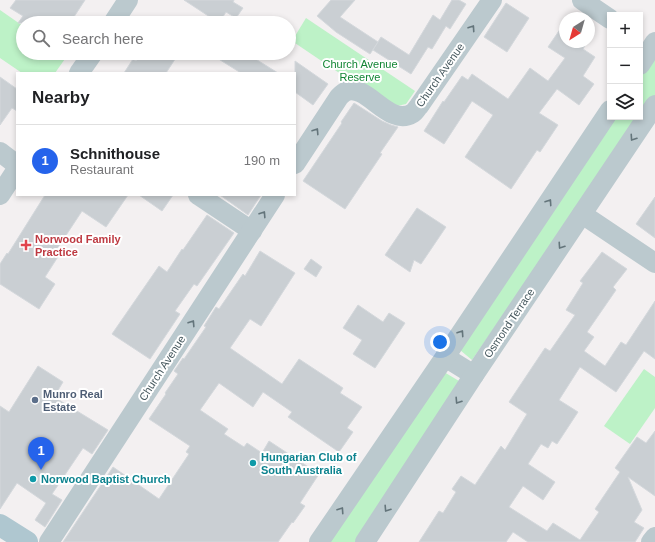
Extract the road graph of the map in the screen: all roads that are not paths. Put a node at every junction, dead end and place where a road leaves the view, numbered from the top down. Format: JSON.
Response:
{"nodes":[{"id":1,"x":128,"y":0,"type":"edge"},
{"id":2,"x":492,"y":0,"type":"edge"},
{"id":3,"x":582,"y":0,"type":"edge"},
{"id":4,"x":118,"y":16,"type":"edge"},
{"id":5,"x":607,"y":17,"type":"edge"},
{"id":6,"x":649,"y":42,"type":"edge"},
{"id":7,"x":643,"y":57,"type":"edge"},
{"id":8,"x":88,"y":60,"type":"edge"},
{"id":9,"x":80,"y":72,"type":"edge"},
{"id":10,"x":655,"y":105,"type":"edge"},
{"id":11,"x":607,"y":114,"type":"edge"},
{"id":12,"x":0,"y":152,"type":"edge"},
{"id":13,"x":296,"y":162,"type":"edge"},
{"id":14,"x":16,"y":164,"type":"edge"},
{"id":15,"x":16,"y":171,"type":"edge"},
{"id":16,"x":0,"y":195,"type":"edge"},
{"id":17,"x":200,"y":196,"type":"edge"},
{"id":18,"x":274,"y":196,"type":"edge"},
{"id":19,"x":582,"y":214,"type":"junction"},
{"id":20,"x":252,"y":231,"type":"junction"},
{"id":21,"x":655,"y":263,"type":"edge"},
{"id":22,"x":445,"y":357,"type":"junction"},
{"id":23,"x":474,"y":376,"type":"junction"},
{"id":24,"x":0,"y":525,"type":"edge"},
{"id":25,"x":655,"y":537,"type":"edge"},
{"id":26,"x":26,"y":542,"type":"edge"},
{"id":27,"x":49,"y":542,"type":"edge"},
{"id":28,"x":318,"y":542,"type":"edge"},
{"id":29,"x":365,"y":542,"type":"edge"},
{"id":30,"x":652,"y":542,"type":"edge"}],
"edges":[{"from":1,"to":4,"type":"street"},
{"from":13,"to":2,"type":"street","name":"Church Avenue","one_way":true},
{"from":3,"to":5,"type":"street"},
{"from":6,"to":7,"type":"street"},
{"from":8,"to":9,"type":"street"},
{"from":10,"to":19,"type":"street","name":"Osmond Terrace","one_way":true},
{"from":22,"to":11,"type":"street","one_way":true},
{"from":12,"to":14,"type":"street"},
{"from":15,"to":16,"type":"street"},
{"from":17,"to":20,"type":"street"},
{"from":20,"to":18,"type":"street","name":"Church Avenue","one_way":true},
{"from":19,"to":21,"type":"street"},
{"from":19,"to":23,"type":"street","name":"Osmond Terrace","one_way":true},
{"from":27,"to":20,"type":"street","name":"Church Avenue","one_way":true},
{"from":22,"to":23,"type":"street"},
{"from":28,"to":22,"type":"street","one_way":true},
{"from":23,"to":29,"type":"street","name":"Osmond Terrace","one_way":true},
{"from":24,"to":26,"type":"main road"},
{"from":25,"to":30,"type":"street"}]}
